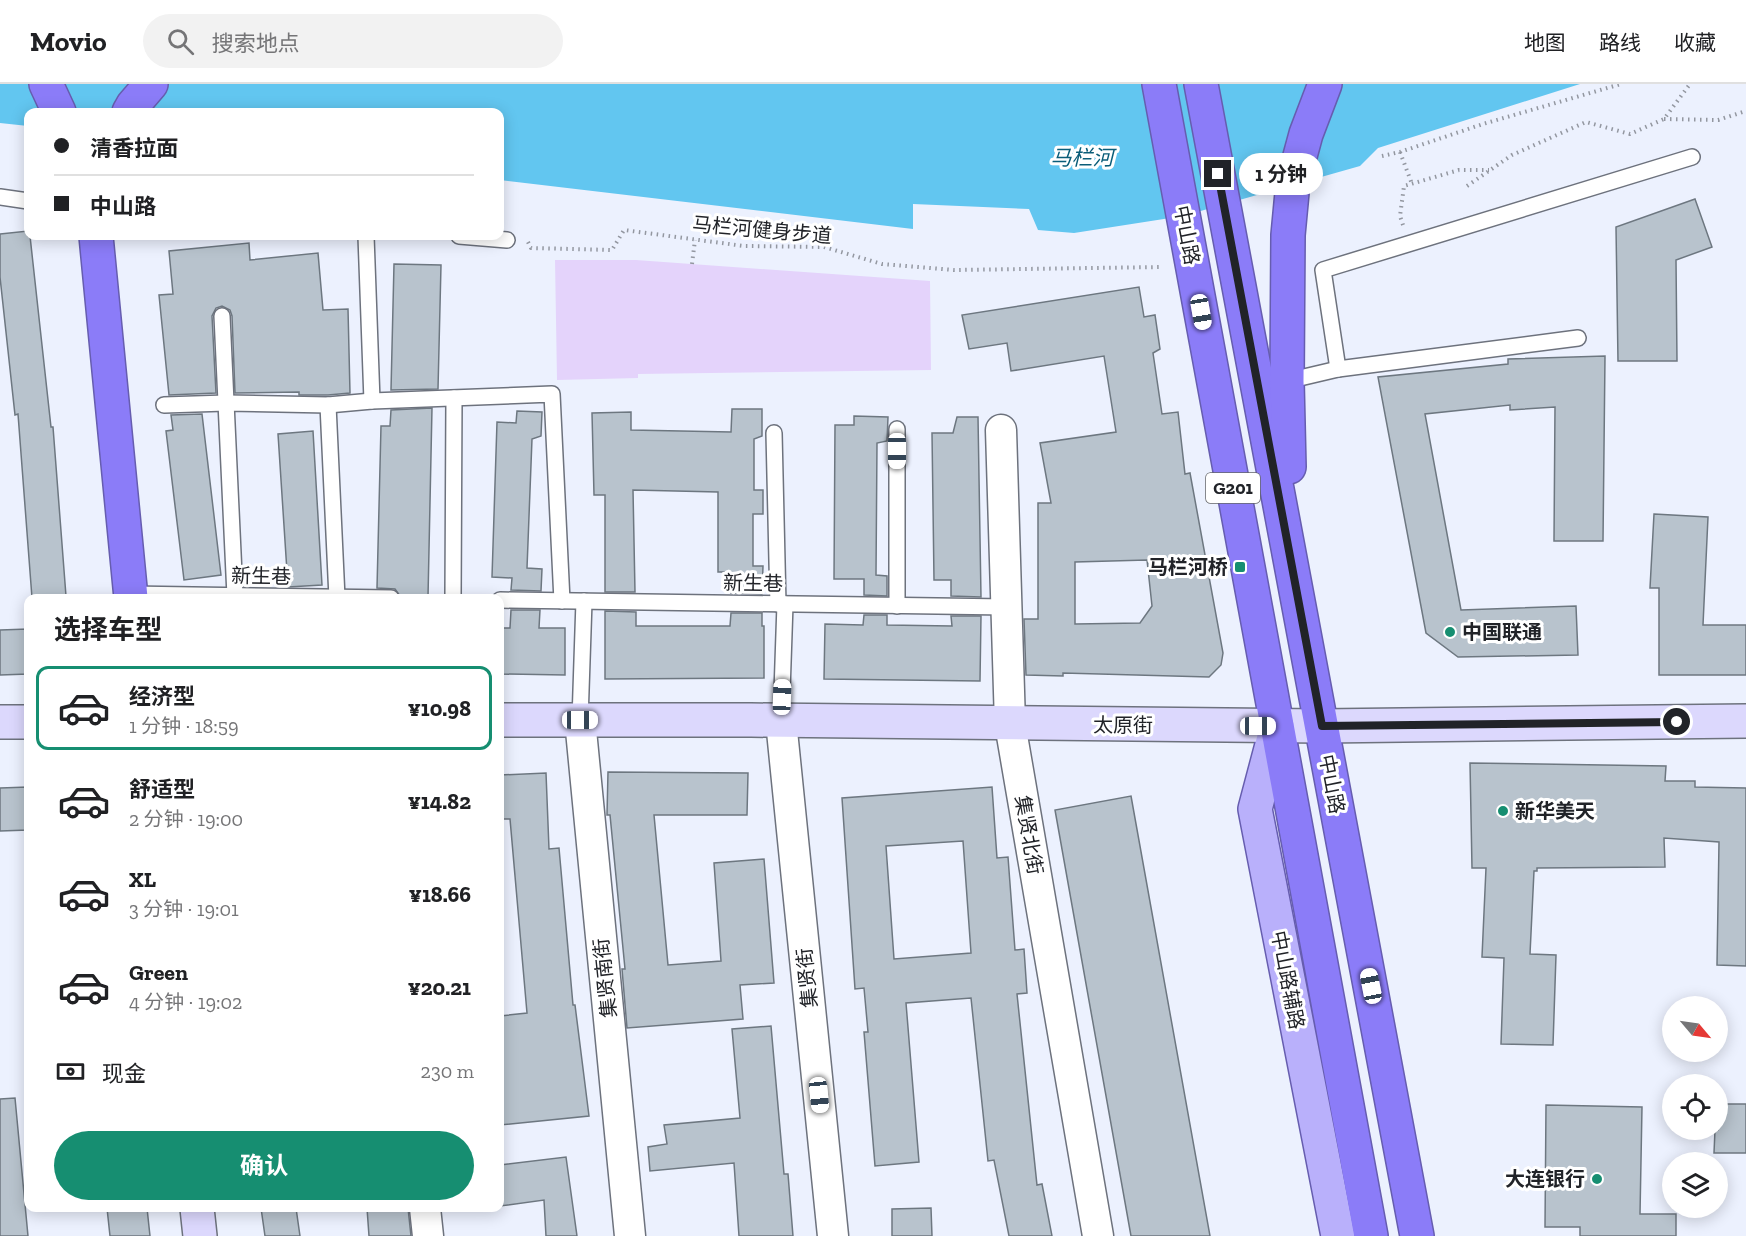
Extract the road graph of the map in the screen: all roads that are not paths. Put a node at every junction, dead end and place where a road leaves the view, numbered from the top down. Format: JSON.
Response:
{"nodes":[{"id":1,"x":46,"y":84,"type":"edge"},
{"id":2,"x":151,"y":84,"type":"edge"},
{"id":3,"x":1159,"y":84,"type":"edge"},
{"id":4,"x":1201,"y":84,"type":"edge"},
{"id":5,"x":1325,"y":84,"type":"edge"},
{"id":6,"x":57,"y":108,"type":"edge"},
{"id":7,"x":131,"y":108,"type":"edge"},
{"id":8,"x":1692,"y":157,"type":"dead end"},
{"id":9,"x":0,"y":196,"type":"edge"},
{"id":10,"x":24,"y":200,"type":"edge"},
{"id":11,"x":97,"y":240,"type":"edge"},
{"id":12,"x":366,"y":240,"type":"edge"},
{"id":13,"x":504,"y":240,"type":"edge"},
{"id":14,"x":507,"y":240,"type":"dead end"},
{"id":15,"x":222,"y":316,"type":"dead end"},
{"id":16,"x":1578,"y":338,"type":"dead end"},
{"id":17,"x":1338,"y":369,"type":"junction"},
{"id":18,"x":1287,"y":381,"type":"junction"},
{"id":19,"x":454,"y":398,"type":"junction"},
{"id":20,"x":372,"y":401,"type":"junction"},
{"id":21,"x":226,"y":403,"type":"junction"},
{"id":22,"x":164,"y":405,"type":"dead end"},
{"id":23,"x":328,"y":405,"type":"junction"},
{"id":24,"x":897,"y":429,"type":"dead end"},
{"id":25,"x":1001,"y":430,"type":"dead end"},
{"id":26,"x":774,"y":433,"type":"dead end"},
{"id":27,"x":1291,"y":562,"type":"junction"},
{"id":28,"x":130,"y":594,"type":"edge"},
{"id":29,"x":235,"y":594,"type":"edge"},
{"id":30,"x":337,"y":594,"type":"edge"},
{"id":31,"x":453,"y":594,"type":"edge"},
{"id":32,"x":504,"y":600,"type":"edge"},
{"id":33,"x":562,"y":601,"type":"junction"},
{"id":34,"x":584,"y":601,"type":"junction"},
{"id":35,"x":782,"y":604,"type":"junction"},
{"id":36,"x":897,"y":606,"type":"junction"},
{"id":37,"x":1007,"y":608,"type":"junction"},
{"id":38,"x":504,"y":720,"type":"edge"},
{"id":39,"x":580,"y":720,"type":"junction"},
{"id":40,"x":781,"y":721,"type":"junction"},
{"id":41,"x":1746,"y":721,"type":"edge"},
{"id":42,"x":0,"y":722,"type":"edge"},
{"id":43,"x":24,"y":722,"type":"edge"},
{"id":44,"x":1010,"y":724,"type":"junction"},
{"id":45,"x":1277,"y":726,"type":"junction"},
{"id":46,"x":1322,"y":726,"type":"junction"},
{"id":47,"x":197,"y":1212,"type":"edge"},
{"id":48,"x":425,"y":1212,"type":"edge"},
{"id":49,"x":200,"y":1236,"type":"edge"},
{"id":50,"x":428,"y":1236,"type":"edge"},
{"id":51,"x":630,"y":1236,"type":"edge"},
{"id":52,"x":833,"y":1236,"type":"edge"},
{"id":53,"x":1098,"y":1236,"type":"edge"},
{"id":54,"x":1338,"y":1236,"type":"edge"},
{"id":55,"x":1371,"y":1236,"type":"edge"},
{"id":56,"x":1418,"y":1236,"type":"edge"}],
"edges":[{"from":1,"to":6,"type":"highway"},
{"from":2,"to":7,"type":"highway"},
{"from":3,"to":45,"type":"highway","name":"中山路","number":"G201"},
{"from":4,"to":27,"type":"highway","name":"中山路","number":"G201"},
{"from":5,"to":18,"type":"highway"},
{"from":8,"to":17,"type":"lane"},
{"from":9,"to":10,"type":"lane"},
{"from":11,"to":28,"type":"highway"},
{"from":12,"to":20,"type":"lane"},
{"from":13,"to":14,"type":"lane"},
{"from":15,"to":21,"type":"lane"},
{"from":16,"to":17,"type":"lane"},
{"from":17,"to":18,"type":"lane"},
{"from":18,"to":27,"type":"highway"},
{"from":19,"to":20,"type":"lane"},
{"from":19,"to":31,"type":"lane"},
{"from":19,"to":33,"type":"lane"},
{"from":20,"to":23,"type":"lane"},
{"from":21,"to":22,"type":"lane"},
{"from":21,"to":23,"type":"lane"},
{"from":21,"to":29,"type":"lane"},
{"from":23,"to":30,"type":"lane"},
{"from":24,"to":36,"type":"lane"},
{"from":25,"to":37,"type":"street","name":"集贤北街"},
{"from":26,"to":35,"type":"lane"},
{"from":27,"to":46,"type":"highway","name":"中山路","number":"G201"},
{"from":32,"to":33,"type":"lane","name":"新生巷"},
{"from":33,"to":34,"type":"lane","name":"新生巷"},
{"from":34,"to":35,"type":"lane","name":"新生巷"},
{"from":34,"to":39,"type":"lane"},
{"from":35,"to":36,"type":"lane","name":"新生巷"},
{"from":35,"to":40,"type":"lane"},
{"from":36,"to":37,"type":"lane","name":"新生巷"},
{"from":37,"to":44,"type":"street","name":"集贤北街"},
{"from":38,"to":39,"type":"street","name":"太原街"},
{"from":39,"to":40,"type":"street","name":"太原街"},
{"from":39,"to":51,"type":"street","name":"集贤南街"},
{"from":40,"to":44,"type":"street","name":"太原街"},
{"from":40,"to":52,"type":"street","name":"集贤街"},
{"from":41,"to":46,"type":"street","name":"太原街"},
{"from":42,"to":43,"type":"street"},
{"from":44,"to":45,"type":"street","name":"太原街"},
{"from":44,"to":53,"type":"street","name":"集贤北街"},
{"from":45,"to":46,"type":"street","name":"太原街"},
{"from":45,"to":54,"type":"main road","name":"中山路辅路"},
{"from":45,"to":55,"type":"highway","name":"中山路","number":"G201"},
{"from":46,"to":56,"type":"highway","name":"中山路","number":"G201"},
{"from":47,"to":49,"type":"street"},
{"from":48,"to":50,"type":"street"}]}
